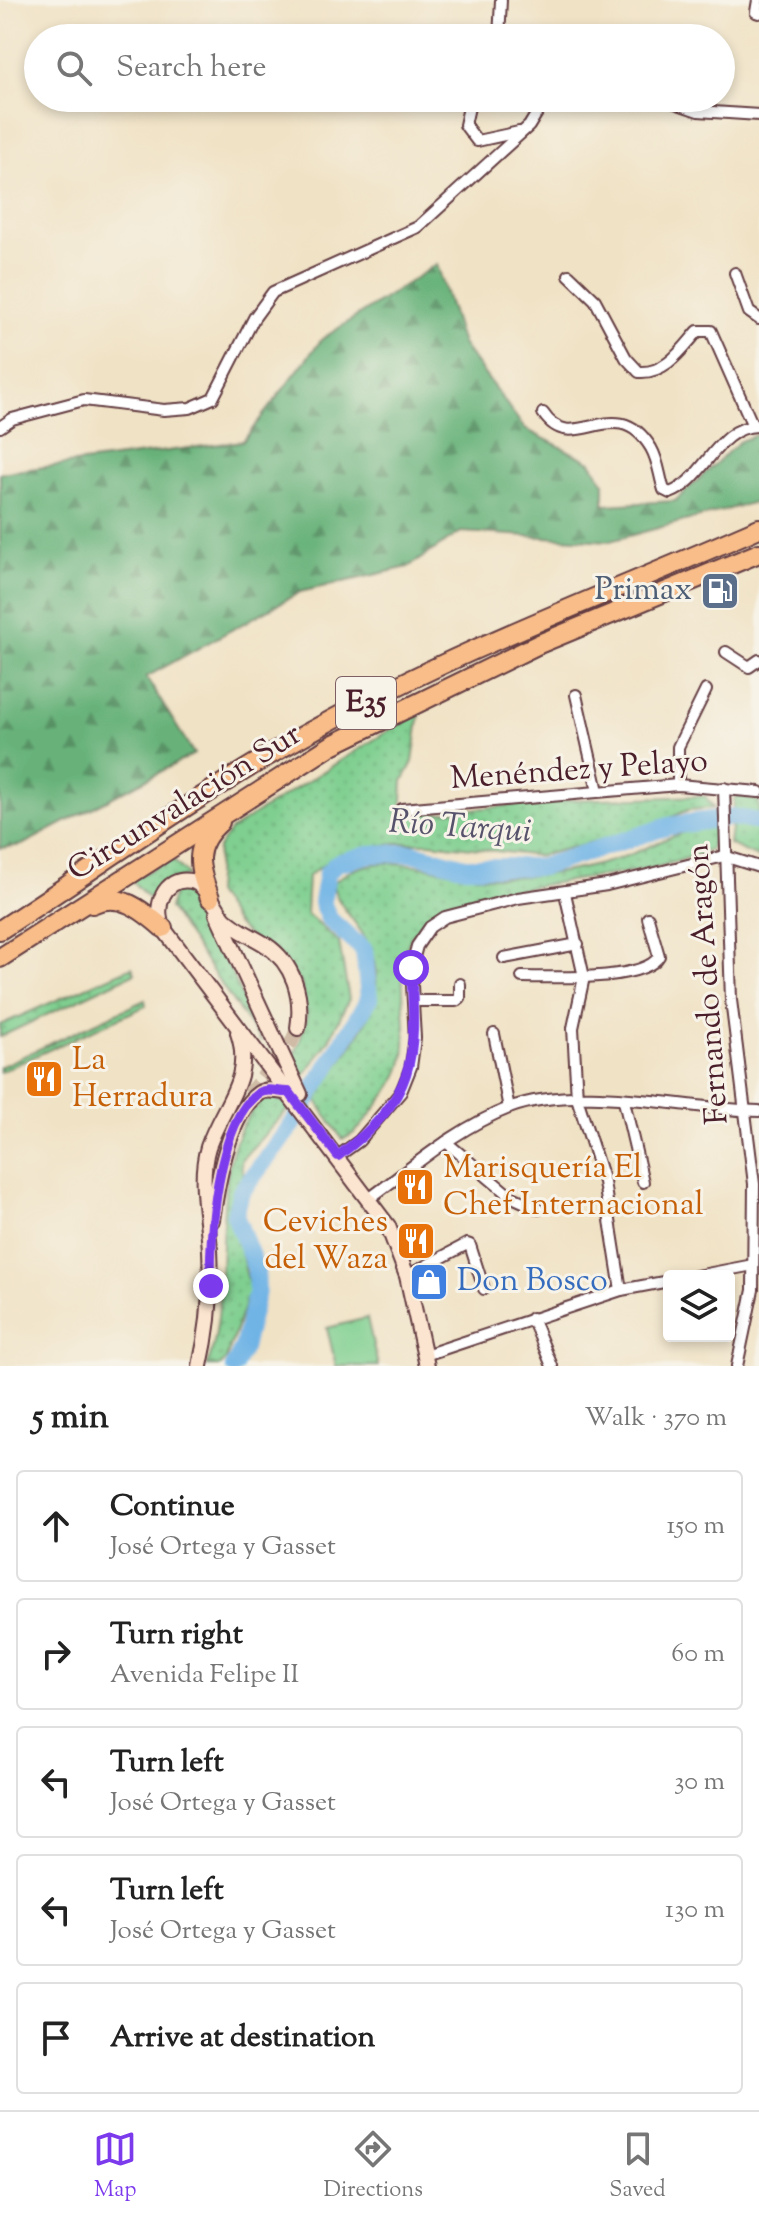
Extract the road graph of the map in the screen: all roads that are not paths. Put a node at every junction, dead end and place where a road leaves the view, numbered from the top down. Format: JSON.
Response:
{"nodes":[{"id":1,"x":501,"y":0,"type":"edge"},
{"id":2,"x":758,"y":0,"type":"edge"},
{"id":3,"x":759,"y":13,"type":"edge"},
{"id":4,"x":500,"y":24,"type":"edge"},
{"id":5,"x":468,"y":112,"type":"edge"},
{"id":6,"x":538,"y":112,"type":"edge"},
{"id":7,"x":713,"y":112,"type":"edge"},
{"id":8,"x":759,"y":115,"type":"edge"},
{"id":9,"x":520,"y":131,"type":"junction"},
{"id":10,"x":735,"y":273,"type":"dead end"},
{"id":11,"x":569,"y":275,"type":"dead end"},
{"id":12,"x":759,"y":319,"type":"edge"},
{"id":13,"x":543,"y":413,"type":"dead end"},
{"id":14,"x":756,"y":426,"type":"edge"},
{"id":15,"x":0,"y":427,"type":"edge"},
{"id":16,"x":759,"y":528,"type":"edge"},
{"id":17,"x":759,"y":553,"type":"edge"},
{"id":18,"x":726,"y":652,"type":"dead end"},
{"id":19,"x":759,"y":660,"type":"edge"},
{"id":20,"x":706,"y":690,"type":"dead end"},
{"id":21,"x":576,"y":695,"type":"dead end"},
{"id":22,"x":678,"y":785,"type":"junction"},
{"id":23,"x":598,"y":791,"type":"junction"},
{"id":24,"x":724,"y":791,"type":"junction"},
{"id":25,"x":759,"y":792,"type":"edge"},
{"id":26,"x":250,"y":795,"type":"junction"},
{"id":27,"x":402,"y":809,"type":"dead end"},
{"id":28,"x":724,"y":856,"type":"junction"},
{"id":29,"x":759,"y":867,"type":"edge"},
{"id":30,"x":565,"y":893,"type":"junction"},
{"id":31,"x":210,"y":898,"type":"junction"},
{"id":32,"x":648,"y":918,"type":"dead end"},
{"id":33,"x":57,"y":921,"type":"junction"},
{"id":34,"x":163,"y":928,"type":"junction"},
{"id":35,"x":0,"y":930,"type":"edge"},
{"id":36,"x":578,"y":944,"type":"junction"},
{"id":37,"x":0,"y":958,"type":"edge"},
{"id":38,"x":504,"y":958,"type":"dead end"},
{"id":39,"x":522,"y":977,"type":"dead end"},
{"id":40,"x":584,"y":977,"type":"junction"},
{"id":41,"x":460,"y":984,"type":"dead end"},
{"id":42,"x":413,"y":1001,"type":"junction"},
{"id":43,"x":233,"y":1020,"type":"junction"},
{"id":44,"x":298,"y":1028,"type":"tunnel mouth"},
{"id":45,"x":494,"y":1034,"type":"dead end"},
{"id":46,"x":292,"y":1092,"type":"junction"},
{"id":47,"x":577,"y":1098,"type":"junction"},
{"id":48,"x":624,"y":1101,"type":"junction"},
{"id":49,"x":509,"y":1108,"type":"junction"},
{"id":50,"x":235,"y":1110,"type":"tunnel mouth"},
{"id":51,"x":743,"y":1111,"type":"junction"},
{"id":52,"x":759,"y":1111,"type":"edge"},
{"id":53,"x":446,"y":1142,"type":"junction"},
{"id":54,"x":335,"y":1153,"type":"junction"},
{"id":55,"x":643,"y":1182,"type":"dead end"},
{"id":56,"x":756,"y":1184,"type":"edge"},
{"id":57,"x":370,"y":1198,"type":"junction"},
{"id":58,"x":539,"y":1209,"type":"dead end"},
{"id":59,"x":209,"y":1249,"type":"junction"},
{"id":60,"x":753,"y":1265,"type":"junction"},
{"id":61,"x":727,"y":1270,"type":"edge"},
{"id":62,"x":407,"y":1276,"type":"junction"},
{"id":63,"x":663,"y":1282,"type":"edge"},
{"id":64,"x":484,"y":1289,"type":"dead end"},
{"id":65,"x":621,"y":1290,"type":"junction"},
{"id":66,"x":756,"y":1290,"type":"edge"},
{"id":67,"x":532,"y":1318,"type":"junction"},
{"id":68,"x":426,"y":1361,"type":"edge"},
{"id":69,"x":200,"y":1366,"type":"edge"},
{"id":70,"x":552,"y":1366,"type":"edge"},
{"id":71,"x":737,"y":1366,"type":"edge"}],
"edges":[{"from":1,"to":4,"type":"street"},
{"from":2,"to":3,"type":"street"},
{"from":5,"to":9,"type":"street"},
{"from":6,"to":9,"type":"street"},
{"from":7,"to":8,"type":"street"},
{"from":9,"to":15,"type":"street"},
{"from":10,"to":12,"type":"street"},
{"from":11,"to":14,"type":"street"},
{"from":13,"to":14,"type":"street"},
{"from":16,"to":35,"type":"highway","name":"Circunvalación Sur","number":"E35"},
{"from":17,"to":26,"type":"highway","name":"Circunvalación Sur","number":"E35"},
{"from":18,"to":19,"type":"street"},
{"from":20,"to":22,"type":"street"},
{"from":21,"to":23,"type":"street"},
{"from":22,"to":23,"type":"street","name":"Menéndez y Pelayo"},
{"from":22,"to":24,"type":"street","name":"Menéndez y Pelayo"},
{"from":23,"to":27,"type":"street","name":"Menéndez y Pelayo"},
{"from":24,"to":25,"type":"street","name":"Menéndez y Pelayo"},
{"from":24,"to":28,"type":"street","name":"Fernando de Aragón"},
{"from":26,"to":31,"type":"highway"},
{"from":26,"to":33,"type":"highway","name":"Circunvalación Sur","number":"E35"},
{"from":28,"to":29,"type":"street"},
{"from":28,"to":30,"type":"street"},
{"from":28,"to":51,"type":"street","name":"Fernando de Aragón"},
{"from":30,"to":36,"type":"street"},
{"from":30,"to":42,"type":"street"},
{"from":31,"to":34,"type":"main road"},
{"from":31,"to":44,"type":"main road"},
{"from":31,"to":46,"type":"main road"},
{"from":32,"to":40,"type":"street"},
{"from":33,"to":34,"type":"highway"},
{"from":33,"to":37,"type":"highway","name":"Circunvalación Sur","number":"E35"},
{"from":34,"to":43,"type":"main road"},
{"from":36,"to":38,"type":"street"},
{"from":36,"to":40,"type":"street"},
{"from":39,"to":40,"type":"street"},
{"from":40,"to":47,"type":"street"},
{"from":41,"to":42,"type":"street"},
{"from":42,"to":54,"type":"street"},
{"from":43,"to":46,"type":"main road"},
{"from":43,"to":59,"type":"main road"},
{"from":45,"to":49,"type":"street"},
{"from":46,"to":54,"type":"main road"},
{"from":46,"to":59,"type":"main road"},
{"from":47,"to":48,"type":"street"},
{"from":47,"to":49,"type":"street"},
{"from":47,"to":65,"type":"street"},
{"from":48,"to":51,"type":"street"},
{"from":48,"to":55,"type":"street"},
{"from":49,"to":53,"type":"street"},
{"from":50,"to":59,"type":"main road"},
{"from":51,"to":52,"type":"street"},
{"from":51,"to":56,"type":"street","name":"Fernando de Aragón"},
{"from":53,"to":57,"type":"street"},
{"from":53,"to":58,"type":"street"},
{"from":54,"to":57,"type":"main road"},
{"from":56,"to":60,"type":"street","name":"Fernando de Aragón"},
{"from":57,"to":62,"type":"main road"},
{"from":59,"to":69,"type":"main road"},
{"from":60,"to":61,"type":"street"},
{"from":60,"to":66,"type":"street","name":"Fernando de Aragón"},
{"from":62,"to":64,"type":"street"},
{"from":62,"to":68,"type":"main road"},
{"from":63,"to":65,"type":"street"},
{"from":65,"to":67,"type":"street"},
{"from":66,"to":71,"type":"street","name":"Fernando de Aragón"},
{"from":67,"to":68,"type":"street"},
{"from":67,"to":70,"type":"street"}]}
